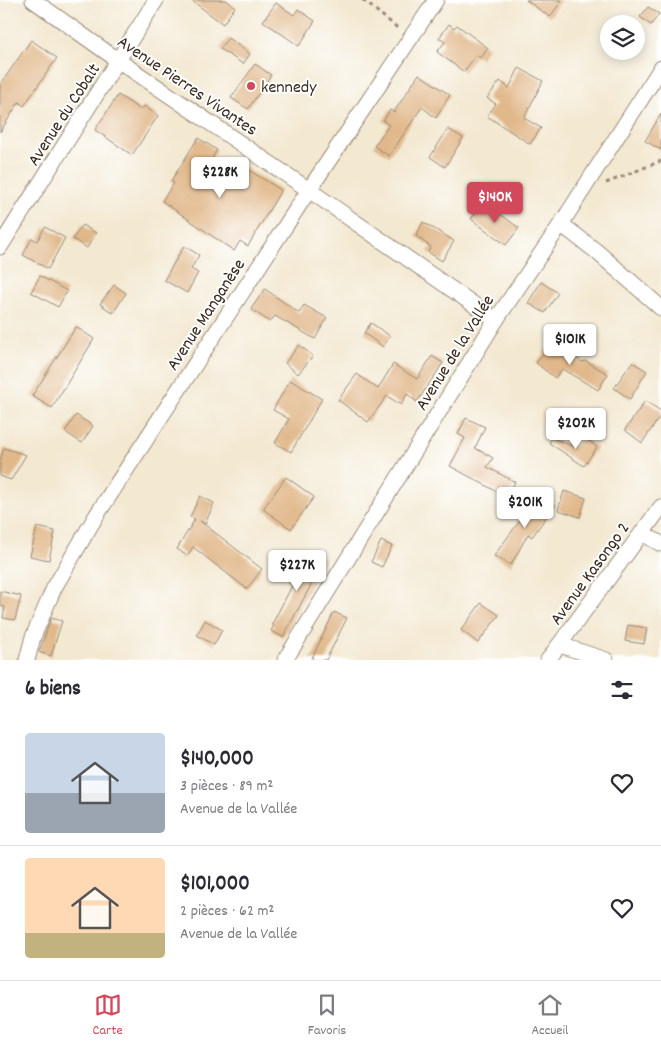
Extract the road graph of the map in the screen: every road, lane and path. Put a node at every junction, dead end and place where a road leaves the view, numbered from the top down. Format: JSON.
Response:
{"nodes":[{"id":1,"x":33,"y":0,"type":"edge"},
{"id":2,"x":156,"y":0,"type":"edge"},
{"id":3,"x":363,"y":0,"type":"edge"},
{"id":4,"x":436,"y":0,"type":"edge"},
{"id":5,"x":410,"y":39,"type":"junction"},
{"id":6,"x":119,"y":61,"type":"junction"},
{"id":7,"x":661,"y":68,"type":"edge"},
{"id":8,"x":661,"y":161,"type":"edge"},
{"id":9,"x":309,"y":190,"type":"junction"},
{"id":10,"x":579,"y":194,"type":"junction"},
{"id":11,"x":561,"y":224,"type":"junction"},
{"id":12,"x":0,"y":246,"type":"edge"},
{"id":13,"x":661,"y":308,"type":"edge"},
{"id":14,"x":496,"y":320,"type":"junction"},
{"id":15,"x":661,"y":508,"type":"edge"},
{"id":16,"x":642,"y":533,"type":"junction"},
{"id":17,"x":661,"y":544,"type":"edge"},
{"id":18,"x":560,"y":645,"type":"junction"},
{"id":19,"x":27,"y":660,"type":"edge"},
{"id":20,"x":285,"y":660,"type":"edge"},
{"id":21,"x":548,"y":660,"type":"edge"},
{"id":22,"x":606,"y":660,"type":"edge"}],
"edges":[{"from":1,"to":6,"type":"street","name":"Avenue Pierres Vivantes"},
{"from":2,"to":6,"type":"street","name":"Avenue du Cobalt"},
{"from":3,"to":5,"type":"path"},
{"from":4,"to":5,"type":"street","name":"Avenue Manganèse"},
{"from":5,"to":9,"type":"street","name":"Avenue Manganèse"},
{"from":6,"to":9,"type":"street","name":"Avenue Pierres Vivantes"},
{"from":6,"to":12,"type":"street","name":"Avenue du Cobalt"},
{"from":7,"to":10,"type":"street","name":"Avenue de la Vallée"},
{"from":8,"to":10,"type":"path"},
{"from":9,"to":14,"type":"street","name":"Avenue Pierres Vivantes"},
{"from":9,"to":19,"type":"street","name":"Avenue Manganèse"},
{"from":10,"to":11,"type":"street","name":"Avenue de la Vallée"},
{"from":11,"to":13,"type":"street"},
{"from":11,"to":14,"type":"street","name":"Avenue de la Vallée"},
{"from":14,"to":20,"type":"street","name":"Avenue de la Vallée"},
{"from":15,"to":16,"type":"street","name":"Avenue Kasongo 2"},
{"from":16,"to":17,"type":"street"},
{"from":16,"to":18,"type":"street","name":"Avenue Kasongo 2"},
{"from":18,"to":21,"type":"street","name":"Avenue Kasongo 2"},
{"from":18,"to":22,"type":"street"}]}
